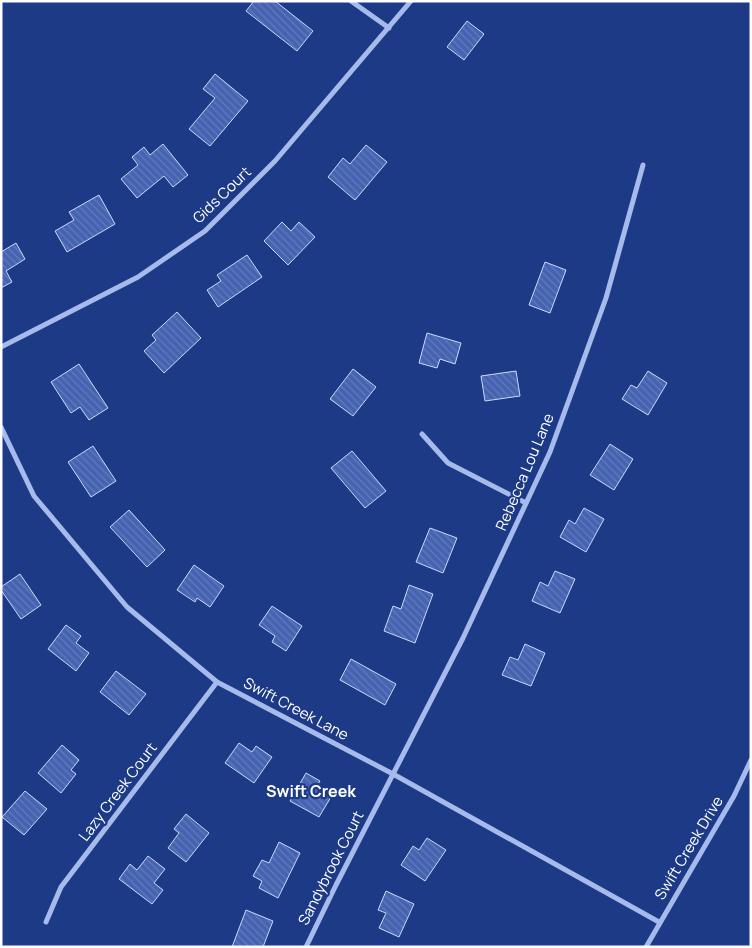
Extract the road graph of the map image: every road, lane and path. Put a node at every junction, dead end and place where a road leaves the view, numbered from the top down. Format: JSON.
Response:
{"nodes":[{"id":1,"x":351,"y":1,"type":"edge"},
{"id":2,"x":411,"y":1,"type":"edge"},
{"id":3,"x":389,"y":28,"type":"junction"},
{"id":4,"x":643,"y":165,"type":"dead end"},
{"id":5,"x":1,"y":347,"type":"edge"},
{"id":6,"x":1,"y":427,"type":"edge"},
{"id":7,"x":422,"y":434,"type":"dead end"},
{"id":8,"x":526,"y":503,"type":"junction"},
{"id":9,"x":217,"y":682,"type":"junction"},
{"id":10,"x":751,"y":760,"type":"edge"},
{"id":11,"x":393,"y":774,"type":"junction"},
{"id":12,"x":46,"y":922,"type":"dead end"},
{"id":13,"x":659,"y":922,"type":"junction"},
{"id":14,"x":306,"y":947,"type":"edge"},
{"id":15,"x":646,"y":947,"type":"edge"}],
"edges":[{"from":1,"to":3,"type":"street"},
{"from":2,"to":3,"type":"street","name":"Gids Court"},
{"from":3,"to":5,"type":"street","name":"Gids Court"},
{"from":4,"to":8,"type":"street","name":"Rebecca Lou Lane"},
{"from":6,"to":9,"type":"street","name":"Swift Creek Lane"},
{"from":7,"to":8,"type":"street"},
{"from":8,"to":11,"type":"street","name":"Rebecca Lou Lane"},
{"from":9,"to":11,"type":"street","name":"Swift Creek Lane"},
{"from":9,"to":12,"type":"street","name":"Lazy Creek Court"},
{"from":10,"to":13,"type":"street","name":"Swift Creek Drive"},
{"from":11,"to":13,"type":"street","name":"Swift Creek Lane"},
{"from":11,"to":14,"type":"street","name":"Sandybrook Court"},
{"from":13,"to":15,"type":"street","name":"Swift Creek Drive"}]}
